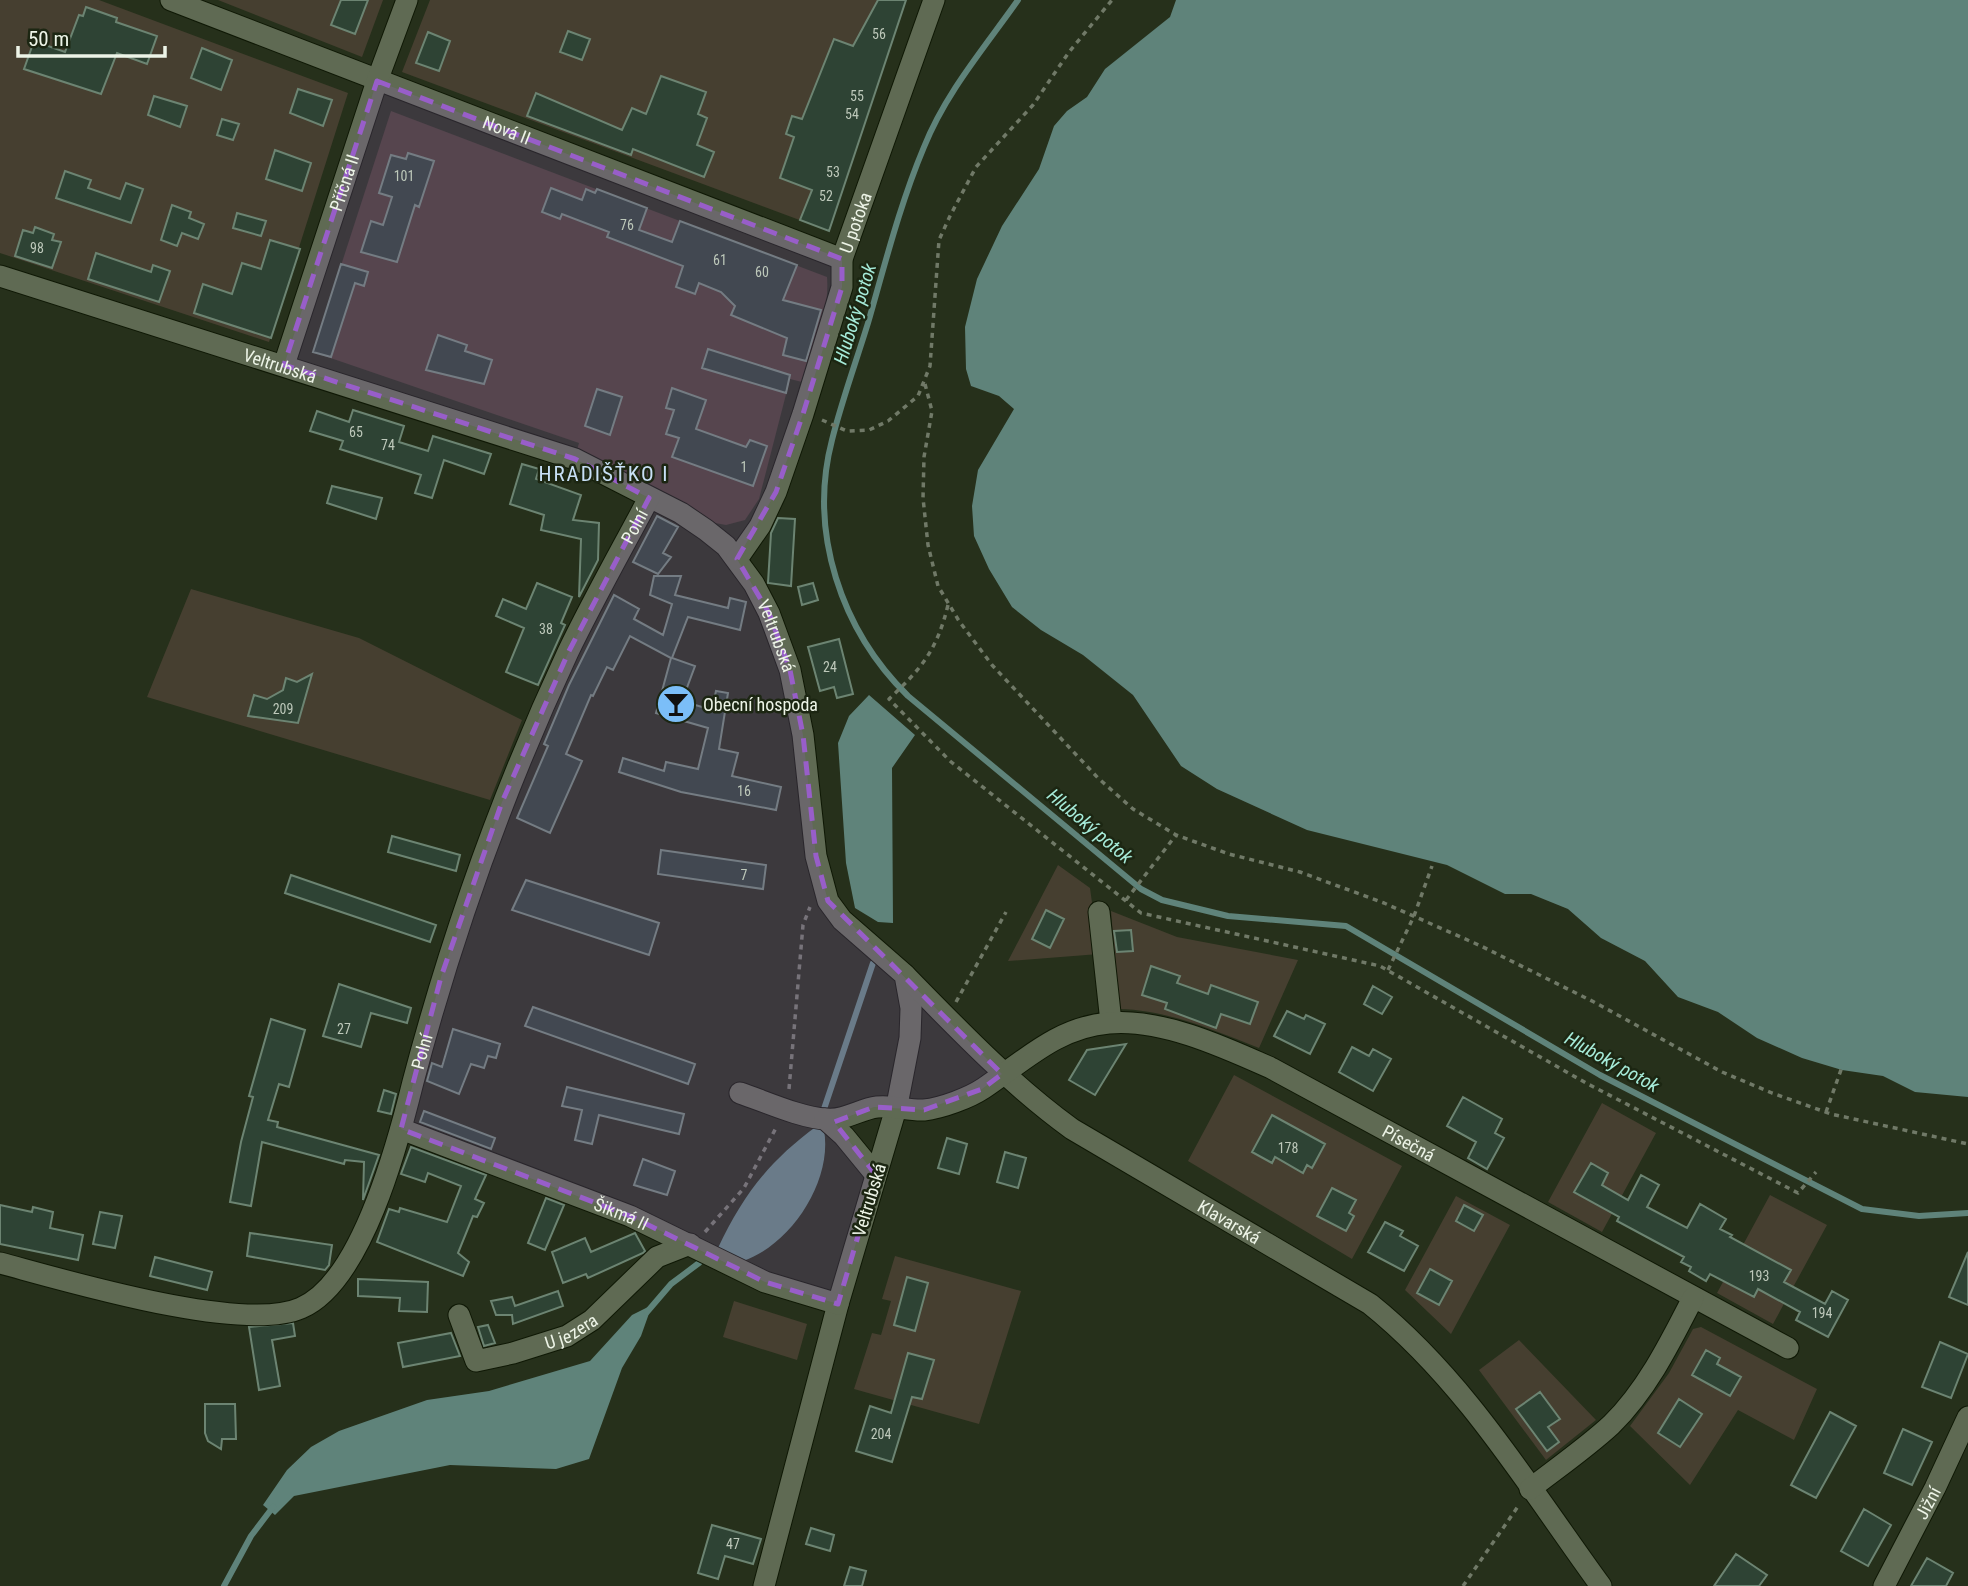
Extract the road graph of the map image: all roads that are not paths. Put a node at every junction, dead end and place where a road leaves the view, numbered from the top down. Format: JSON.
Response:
{"nodes":[{"id":1,"x":171,"y":0,"type":"edge"},
{"id":2,"x":407,"y":0,"type":"edge"},
{"id":3,"x":934,"y":0,"type":"edge"},
{"id":4,"x":377,"y":81,"type":"junction"},
{"id":5,"x":842,"y":259,"type":"junction"},
{"id":6,"x":0,"y":276,"type":"edge"},
{"id":7,"x":284,"y":365,"type":"junction"},
{"id":8,"x":649,"y":498,"type":"junction"},
{"id":9,"x":737,"y":559,"type":"junction"},
{"id":10,"x":1099,"y":912,"type":"dead end"},
{"id":11,"x":905,"y":975,"type":"junction"},
{"id":12,"x":1111,"y":1022,"type":"junction"},
{"id":13,"x":1002,"y":1074,"type":"junction"},
{"id":14,"x":740,"y":1093,"type":"dead end"},
{"id":15,"x":897,"y":1105,"type":"junction"},
{"id":16,"x":825,"y":1119,"type":"junction"},
{"id":17,"x":401,"y":1129,"type":"junction"},
{"id":18,"x":876,"y":1175,"type":"junction"},
{"id":19,"x":690,"y":1244,"type":"junction"},
{"id":20,"x":0,"y":1263,"type":"edge"},
{"id":21,"x":1693,"y":1298,"type":"junction"},
{"id":22,"x":838,"y":1304,"type":"junction"},
{"id":23,"x":459,"y":1315,"type":"dead end"},
{"id":24,"x":1788,"y":1348,"type":"dead end"},
{"id":25,"x":1968,"y":1417,"type":"edge"},
{"id":26,"x":1530,"y":1489,"type":"junction"},
{"id":27,"x":764,"y":1586,"type":"edge"},
{"id":28,"x":1601,"y":1586,"type":"edge"},
{"id":29,"x":1884,"y":1586,"type":"edge"}],
"edges":[{"from":1,"to":4,"type":"street","name":"Nová II"},
{"from":2,"to":4,"type":"street","name":"Příčná II"},
{"from":3,"to":5,"type":"street","name":"U potoka"},
{"from":4,"to":5,"type":"street","name":"Nová II"},
{"from":4,"to":7,"type":"street","name":"Příčná II"},
{"from":5,"to":9,"type":"street","name":"U potoka"},
{"from":6,"to":7,"type":"street","name":"Veltrubská"},
{"from":7,"to":8,"type":"street","name":"Veltrubská"},
{"from":8,"to":9,"type":"street","name":"Veltrubská"},
{"from":8,"to":17,"type":"street","name":"Polní"},
{"from":9,"to":11,"type":"street","name":"Veltrubská"},
{"from":10,"to":12,"type":"street"},
{"from":11,"to":13,"type":"street","name":"Klavarská"},
{"from":11,"to":15,"type":"street","name":"Veltrubská"},
{"from":12,"to":13,"type":"street","name":"Písečná"},
{"from":12,"to":21,"type":"street","name":"Písečná"},
{"from":13,"to":15,"type":"street","name":"Písečná"},
{"from":13,"to":26,"type":"street","name":"Klavarská"},
{"from":14,"to":16,"type":"street"},
{"from":15,"to":16,"type":"street"},
{"from":15,"to":18,"type":"street","name":"Veltrubská"},
{"from":16,"to":18,"type":"street"},
{"from":17,"to":19,"type":"street","name":"Šikmá II"},
{"from":17,"to":20,"type":"street","name":"Polní"},
{"from":18,"to":22,"type":"street","name":"Veltrubská"},
{"from":19,"to":22,"type":"street","name":"Šikmá II"},
{"from":19,"to":23,"type":"street","name":"U jezera"},
{"from":21,"to":24,"type":"street","name":"Písečná"},
{"from":21,"to":26,"type":"street"},
{"from":22,"to":27,"type":"street","name":"Veltrubská"},
{"from":25,"to":29,"type":"street","name":"Jižní"},
{"from":26,"to":28,"type":"street","name":"Klavarská"}]}
